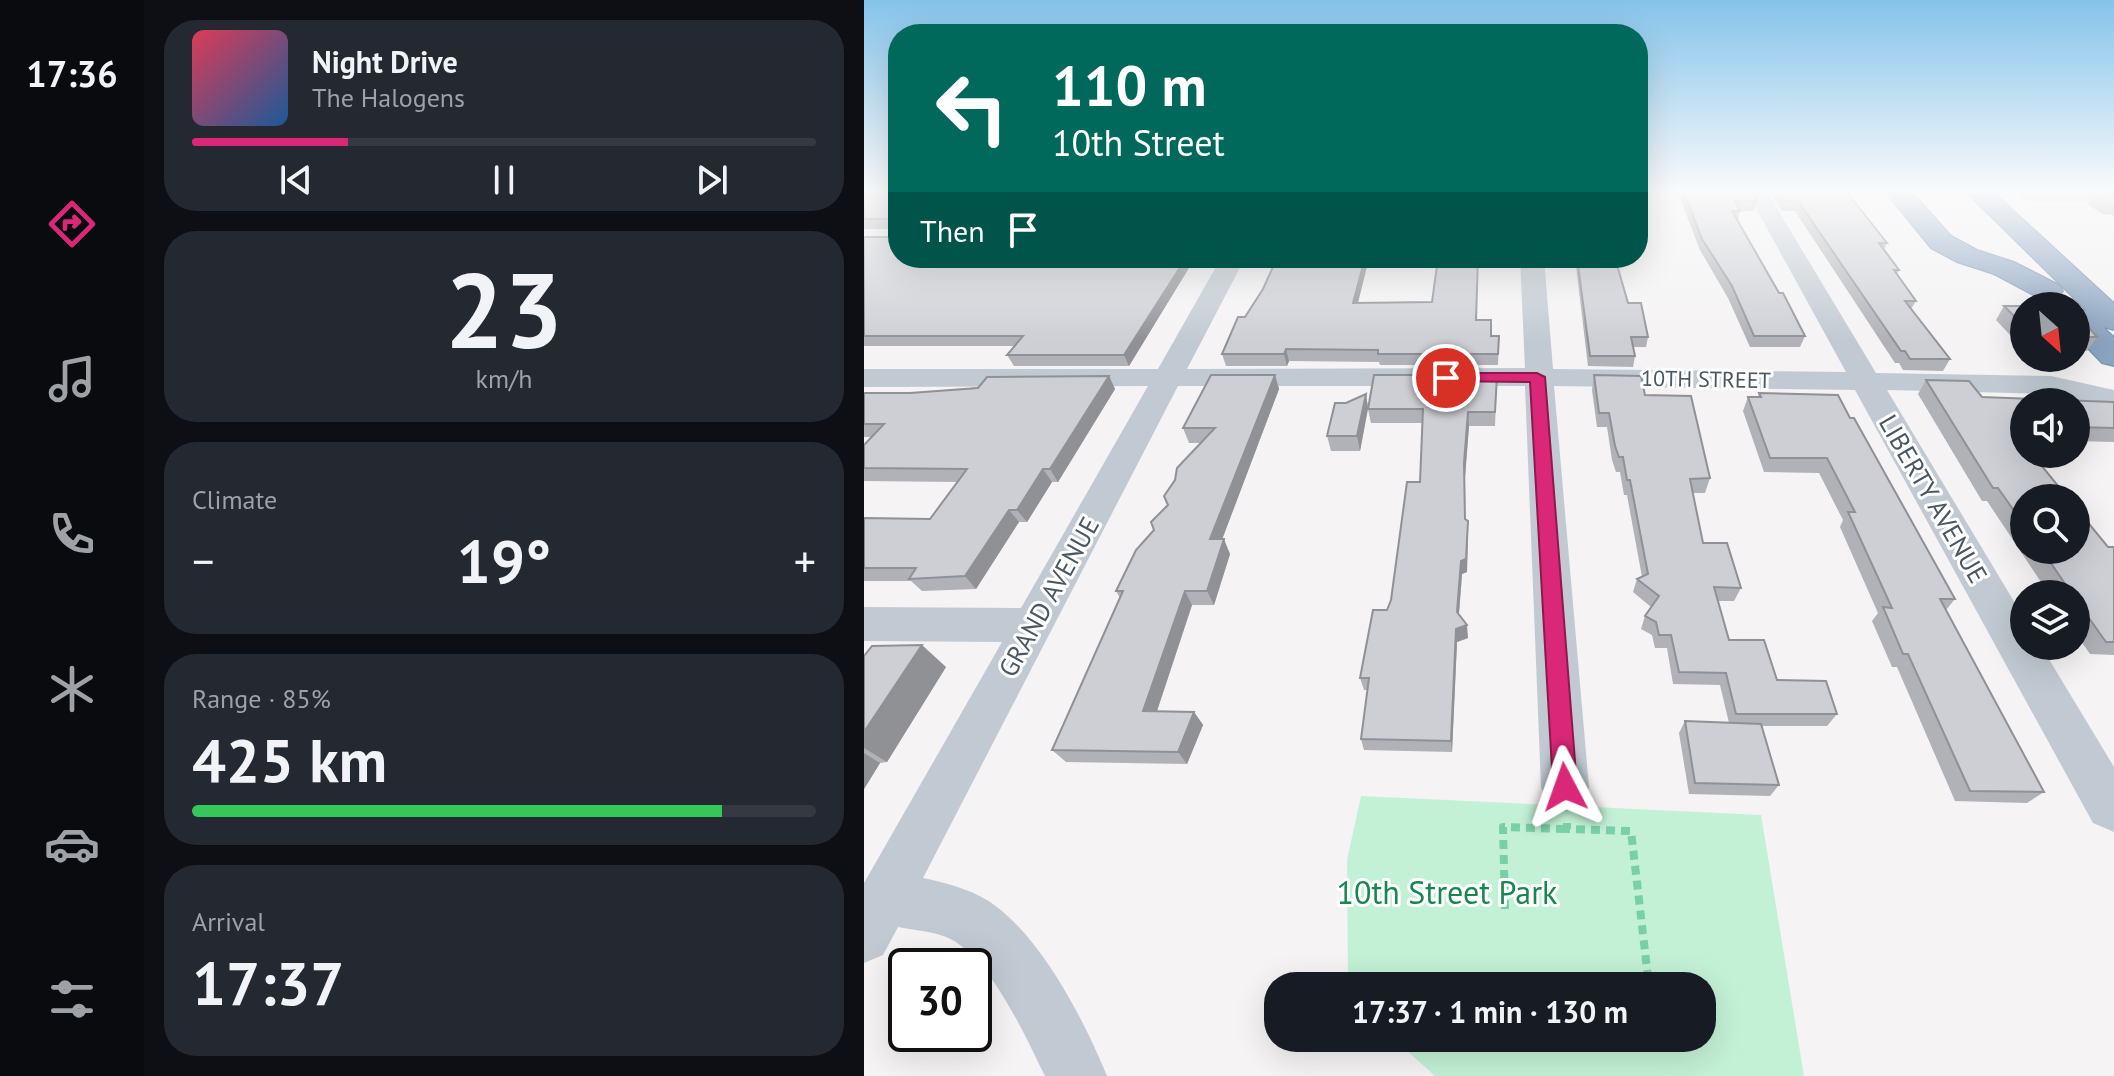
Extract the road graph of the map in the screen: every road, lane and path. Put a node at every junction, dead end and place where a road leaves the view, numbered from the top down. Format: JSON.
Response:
{"nodes":[{"id":1,"x":1785,"y":240,"type":"edge"},
{"id":2,"x":1939,"y":240,"type":"edge"},
{"id":3,"x":1997,"y":240,"type":"edge"},
{"id":4,"x":2031,"y":240,"type":"edge"},
{"id":5,"x":1228,"y":268,"type":"edge"},
{"id":6,"x":1532,"y":268,"type":"edge"},
{"id":7,"x":2046,"y":292,"type":"edge"},
{"id":8,"x":2050,"y":292,"type":"edge"},
{"id":9,"x":2114,"y":320,"type":"edge"},
{"id":10,"x":2090,"y":332,"type":"edge"},
{"id":11,"x":2114,"y":356,"type":"edge"},
{"id":12,"x":1537,"y":377,"type":"junction"},
{"id":13,"x":864,"y":378,"type":"edge"},
{"id":14,"x":1169,"y":379,"type":"junction"},
{"id":15,"x":1865,"y":381,"type":"junction"},
{"id":16,"x":2114,"y":399,"type":"edge"},
{"id":17,"x":864,"y":624,"type":"edge"},
{"id":18,"x":1034,"y":625,"type":"junction"},
{"id":19,"x":1565,"y":787,"type":"joint"},
{"id":20,"x":2112,"y":807,"type":"edge"},
{"id":21,"x":1567,"y":829,"type":"junction"},
{"id":22,"x":1505,"y":909,"type":"dead end"},
{"id":23,"x":874,"y":918,"type":"edge"},
{"id":24,"x":1647,"y":972,"type":"edge"},
{"id":25,"x":1077,"y":1076,"type":"edge"}],
"edges":[{"from":1,"to":15,"type":"street","name":"LIBERTY AVENUE"},
{"from":2,"to":7,"type":"highway"},
{"from":3,"to":8,"type":"highway"},
{"from":4,"to":9,"type":"highway"},
{"from":5,"to":14,"type":"street","name":"GRAND AVENUE"},
{"from":6,"to":12,"type":"street"},
{"from":10,"to":11,"type":"highway"},
{"from":12,"to":14,"type":"street","name":"10TH STREET"},
{"from":12,"to":15,"type":"street","name":"10TH STREET"},
{"from":12,"to":19,"type":"street"},
{"from":13,"to":14,"type":"street","name":"10TH STREET"},
{"from":14,"to":18,"type":"street","name":"GRAND AVENUE"},
{"from":15,"to":16,"type":"street","name":"10TH STREET"},
{"from":15,"to":20,"type":"street","name":"LIBERTY AVENUE"},
{"from":17,"to":18,"type":"street"},
{"from":18,"to":23,"type":"street","name":"GRAND AVENUE"},
{"from":19,"to":21,"type":"path"},
{"from":21,"to":22,"type":"path"},
{"from":21,"to":24,"type":"path"},
{"from":23,"to":25,"type":"street"}]}
